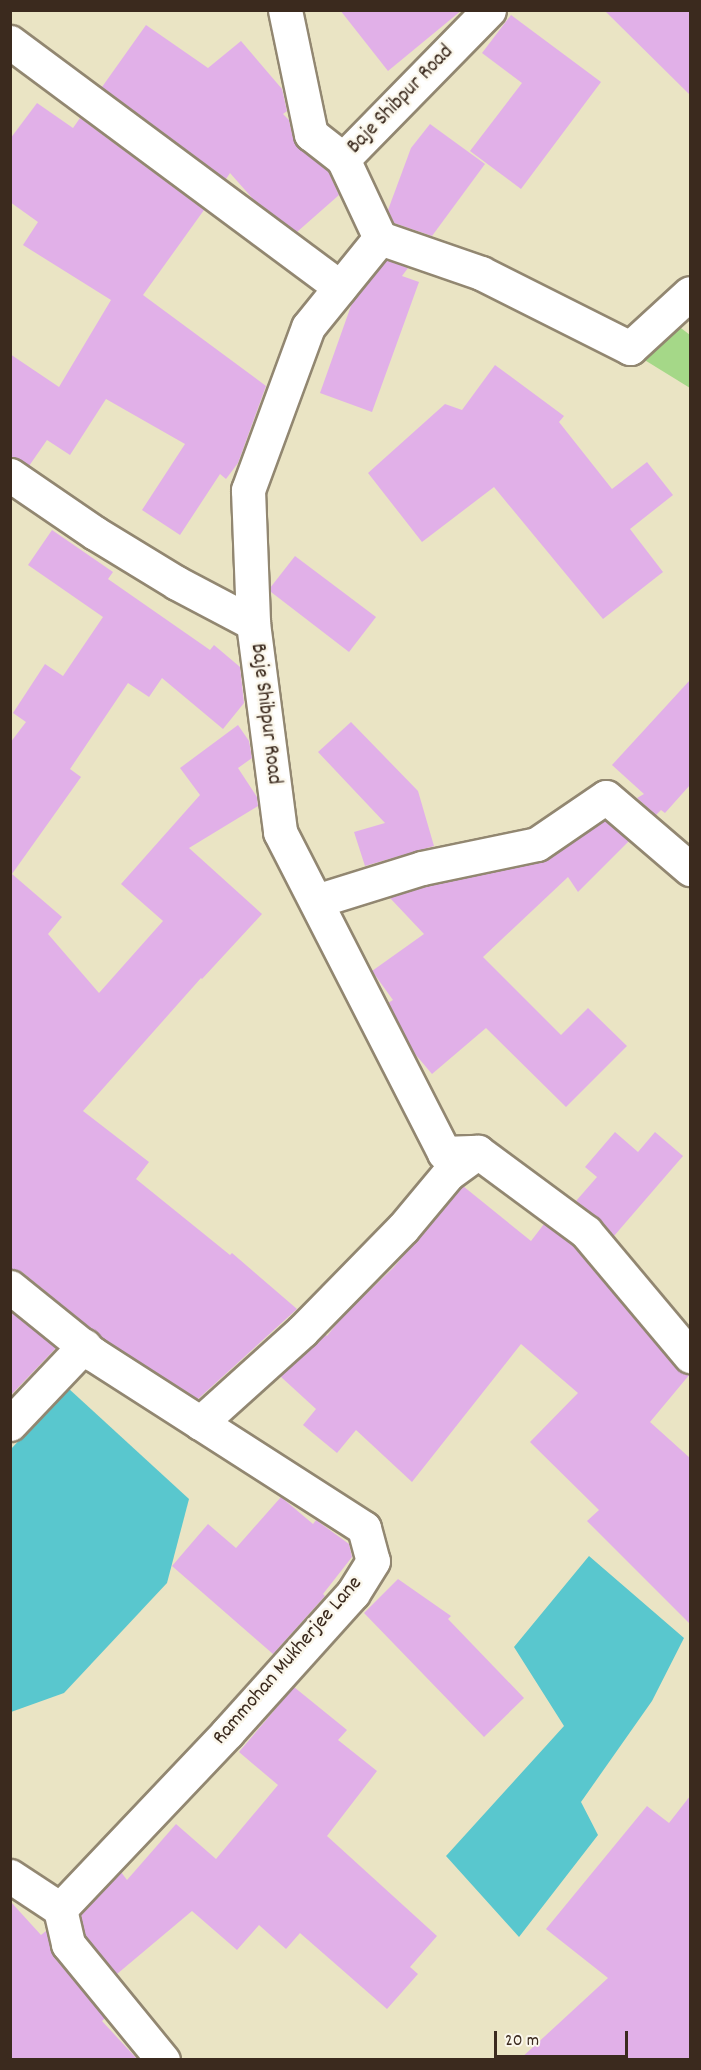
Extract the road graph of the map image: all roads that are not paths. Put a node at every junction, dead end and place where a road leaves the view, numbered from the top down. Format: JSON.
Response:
{"nodes":[{"id":1,"x":285,"y":10,"type":"edge"},
{"id":2,"x":489,"y":10,"type":"edge"},
{"id":3,"x":10,"y":42,"type":"edge"},
{"id":4,"x":343,"y":159,"type":"junction"},
{"id":5,"x":380,"y":238,"type":"junction"},
{"id":6,"x":340,"y":287,"type":"junction"},
{"id":7,"x":690,"y":293,"type":"edge"},
{"id":8,"x":10,"y":475,"type":"edge"},
{"id":9,"x":253,"y":623,"type":"junction"},
{"id":10,"x":690,"y":869,"type":"edge"},
{"id":11,"x":316,"y":901,"type":"junction"},
{"id":12,"x":478,"y":1152,"type":"junction"},
{"id":13,"x":10,"y":1287,"type":"edge"},
{"id":14,"x":84,"y":1346,"type":"junction"},
{"id":15,"x":690,"y":1356,"type":"edge"},
{"id":16,"x":201,"y":1423,"type":"junction"},
{"id":17,"x":10,"y":1424,"type":"edge"},
{"id":18,"x":10,"y":1876,"type":"edge"},
{"id":19,"x":60,"y":1909,"type":"junction"},
{"id":20,"x":163,"y":2060,"type":"edge"}],
"edges":[{"from":1,"to":4,"type":"street"},
{"from":2,"to":4,"type":"street","name":"Baje Shibpur Road"},
{"from":3,"to":6,"type":"street"},
{"from":4,"to":5,"type":"street","name":"Baje Shibpur Road"},
{"from":5,"to":6,"type":"street","name":"Baje Shibpur Road"},
{"from":5,"to":7,"type":"street"},
{"from":6,"to":9,"type":"street","name":"Baje Shibpur Road"},
{"from":8,"to":9,"type":"street"},
{"from":9,"to":11,"type":"street","name":"Baje Shibpur Road"},
{"from":10,"to":11,"type":"street"},
{"from":11,"to":12,"type":"street","name":"Baje Shibpur Road"},
{"from":12,"to":15,"type":"street"},
{"from":12,"to":16,"type":"street"},
{"from":13,"to":14,"type":"street","name":"Rammohan Mukherjee Lane"},
{"from":14,"to":16,"type":"street","name":"Rammohan Mukherjee Lane"},
{"from":14,"to":17,"type":"street"},
{"from":16,"to":19,"type":"street","name":"Rammohan Mukherjee Lane"},
{"from":18,"to":19,"type":"street"},
{"from":19,"to":20,"type":"street"}]}
